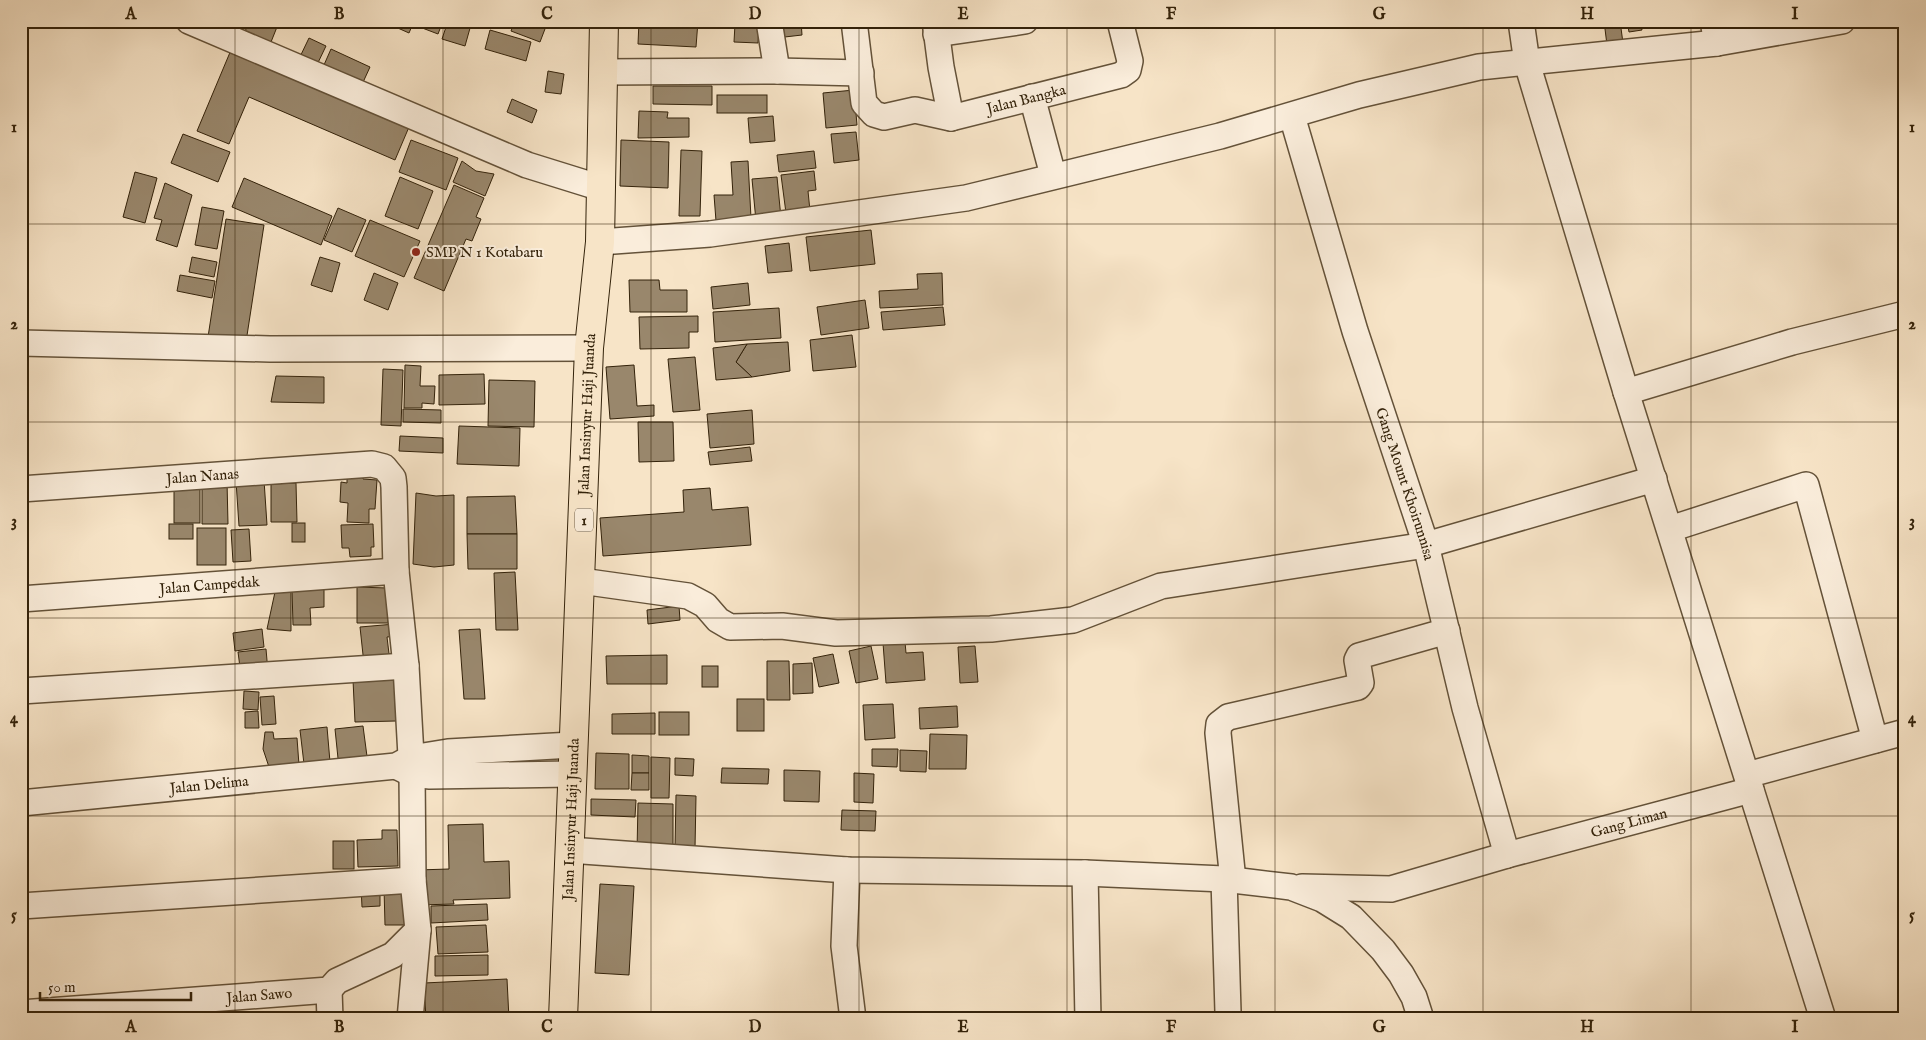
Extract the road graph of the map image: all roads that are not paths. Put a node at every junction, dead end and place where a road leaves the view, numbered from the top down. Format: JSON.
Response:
{"nodes":[{"id":1,"x":188,"y":21,"type":"edge"},
{"id":2,"x":604,"y":21,"type":"edge"},
{"id":3,"x":769,"y":21,"type":"edge"},
{"id":4,"x":854,"y":21,"type":"edge"},
{"id":5,"x":1025,"y":21,"type":"edge"},
{"id":6,"x":1120,"y":21,"type":"edge"},
{"id":7,"x":1521,"y":21,"type":"edge"},
{"id":8,"x":1842,"y":21,"type":"edge"},
{"id":9,"x":935,"y":28,"type":"edge"},
{"id":10,"x":1715,"y":32,"type":"edge"},
{"id":11,"x":1527,"y":63,"type":"junction"},
{"id":12,"x":777,"y":71,"type":"junction"},
{"id":13,"x":603,"y":72,"type":"junction"},
{"id":14,"x":861,"y":73,"type":"junction"},
{"id":15,"x":1032,"y":97,"type":"junction"},
{"id":16,"x":1292,"y":116,"type":"junction"},
{"id":17,"x":951,"y":118,"type":"junction"},
{"id":18,"x":549,"y":153,"type":"dead end"},
{"id":19,"x":1053,"y":175,"type":"junction"},
{"id":20,"x":601,"y":179,"type":"junction"},
{"id":21,"x":600,"y":242,"type":"junction"},
{"id":22,"x":1905,"y":314,"type":"edge"},
{"id":23,"x":21,"y":343,"type":"edge"},
{"id":24,"x":589,"y":348,"type":"junction"},
{"id":25,"x":1626,"y":392,"type":"junction"},
{"id":26,"x":1654,"y":479,"type":"junction"},
{"id":27,"x":21,"y":489,"type":"edge"},
{"id":28,"x":1670,"y":529,"type":"junction"},
{"id":29,"x":1426,"y":545,"type":"junction"},
{"id":30,"x":396,"y":571,"type":"junction"},
{"id":31,"x":581,"y":581,"type":"junction"},
{"id":32,"x":21,"y":599,"type":"edge"},
{"id":33,"x":1447,"y":631,"type":"junction"},
{"id":34,"x":406,"y":666,"type":"junction"},
{"id":35,"x":21,"y":691,"type":"edge"},
{"id":36,"x":1905,"y":732,"type":"edge"},
{"id":37,"x":1875,"y":740,"type":"junction"},
{"id":38,"x":572,"y":745,"type":"junction"},
{"id":39,"x":406,"y":766,"type":"junction"},
{"id":40,"x":571,"y":774,"type":"junction"},
{"id":41,"x":1749,"y":783,"type":"junction"},
{"id":42,"x":21,"y":803,"type":"edge"},
{"id":43,"x":569,"y":850,"type":"junction"},
{"id":44,"x":1507,"y":855,"type":"junction"},
{"id":45,"x":847,"y":870,"type":"junction"},
{"id":46,"x":1085,"y":873,"type":"junction"},
{"id":47,"x":413,"y":880,"type":"junction"},
{"id":48,"x":1229,"y":880,"type":"junction"},
{"id":49,"x":1291,"y":887,"type":"junction"},
{"id":50,"x":21,"y":906,"type":"edge"},
{"id":51,"x":418,"y":930,"type":"junction"},
{"id":52,"x":329,"y":990,"type":"junction"},
{"id":53,"x":1228,"y":1012,"type":"dead end"},
{"id":54,"x":21,"y":1013,"type":"edge"},
{"id":55,"x":330,"y":1019,"type":"edge"},
{"id":56,"x":410,"y":1019,"type":"edge"},
{"id":57,"x":563,"y":1019,"type":"edge"},
{"id":58,"x":853,"y":1019,"type":"edge"},
{"id":59,"x":1088,"y":1019,"type":"edge"},
{"id":60,"x":1421,"y":1019,"type":"edge"},
{"id":61,"x":1823,"y":1019,"type":"edge"}],
"edges":[{"from":1,"to":20,"type":"street"},
{"from":2,"to":13,"type":"highway","name":"Jalan Insinyur Haji Juanda","number":"1"},
{"from":3,"to":12,"type":"street"},
{"from":4,"to":14,"type":"street"},
{"from":5,"to":9,"type":"street"},
{"from":6,"to":15,"type":"street","name":"Jalan Bangka"},
{"from":7,"to":11,"type":"street"},
{"from":8,"to":10,"type":"street"},
{"from":9,"to":17,"type":"street"},
{"from":10,"to":11,"type":"street"},
{"from":11,"to":16,"type":"street"},
{"from":11,"to":25,"type":"street"},
{"from":12,"to":13,"type":"street"},
{"from":12,"to":14,"type":"street"},
{"from":13,"to":20,"type":"highway","name":"Jalan Insinyur Haji Juanda","number":"1"},
{"from":14,"to":17,"type":"street","name":"Jalan Bangka"},
{"from":15,"to":17,"type":"street","name":"Jalan Bangka"},
{"from":15,"to":19,"type":"street"},
{"from":16,"to":19,"type":"street"},
{"from":16,"to":29,"type":"street","name":"Gang Mount Khoirunnisa"},
{"from":18,"to":20,"type":"street"},
{"from":19,"to":21,"type":"street"},
{"from":20,"to":21,"type":"highway","name":"Jalan Insinyur Haji Juanda","number":"1"},
{"from":21,"to":24,"type":"highway","name":"Jalan Insinyur Haji Juanda","number":"1"},
{"from":22,"to":25,"type":"street"},
{"from":23,"to":24,"type":"street"},
{"from":24,"to":31,"type":"highway","name":"Jalan Insinyur Haji Juanda","number":"1"},
{"from":25,"to":26,"type":"street"},
{"from":26,"to":28,"type":"street"},
{"from":26,"to":29,"type":"street"},
{"from":27,"to":30,"type":"street","name":"Jalan Nanas"},
{"from":28,"to":37,"type":"street"},
{"from":28,"to":41,"type":"street"},
{"from":29,"to":31,"type":"street"},
{"from":29,"to":33,"type":"street","name":"Gang Mount Khoirunnisa"},
{"from":30,"to":32,"type":"street","name":"Jalan Campedak"},
{"from":30,"to":34,"type":"street"},
{"from":31,"to":38,"type":"highway","name":"Jalan Insinyur Haji Juanda","number":"1"},
{"from":33,"to":44,"type":"street","name":"Gang Mount Khoirunnisa"},
{"from":33,"to":48,"type":"street"},
{"from":34,"to":35,"type":"street"},
{"from":34,"to":39,"type":"street"},
{"from":36,"to":37,"type":"street","name":"Gang Liman"},
{"from":37,"to":41,"type":"street","name":"Gang Liman"},
{"from":38,"to":39,"type":"street","name":"Jalan Delima"},
{"from":38,"to":40,"type":"highway","name":"Jalan Insinyur Haji Juanda","number":"1"},
{"from":39,"to":40,"type":"street","name":"Jalan Delima"},
{"from":39,"to":42,"type":"street","name":"Jalan Delima"},
{"from":39,"to":47,"type":"street"},
{"from":40,"to":43,"type":"highway","name":"Jalan Insinyur Haji Juanda","number":"1"},
{"from":41,"to":44,"type":"street","name":"Gang Liman"},
{"from":41,"to":61,"type":"street"},
{"from":43,"to":45,"type":"street"},
{"from":43,"to":57,"type":"highway","name":"Jalan Insinyur Haji Juanda","number":"1"},
{"from":44,"to":49,"type":"street","name":"Gang Liman"},
{"from":45,"to":46,"type":"street"},
{"from":45,"to":58,"type":"street"},
{"from":46,"to":48,"type":"street"},
{"from":46,"to":59,"type":"street"},
{"from":47,"to":50,"type":"street"},
{"from":47,"to":51,"type":"street"},
{"from":48,"to":49,"type":"street"},
{"from":48,"to":53,"type":"street"},
{"from":49,"to":60,"type":"street"},
{"from":51,"to":52,"type":"street"},
{"from":51,"to":56,"type":"street"},
{"from":52,"to":54,"type":"street","name":"Jalan Sawo"},
{"from":52,"to":55,"type":"street"}]}
